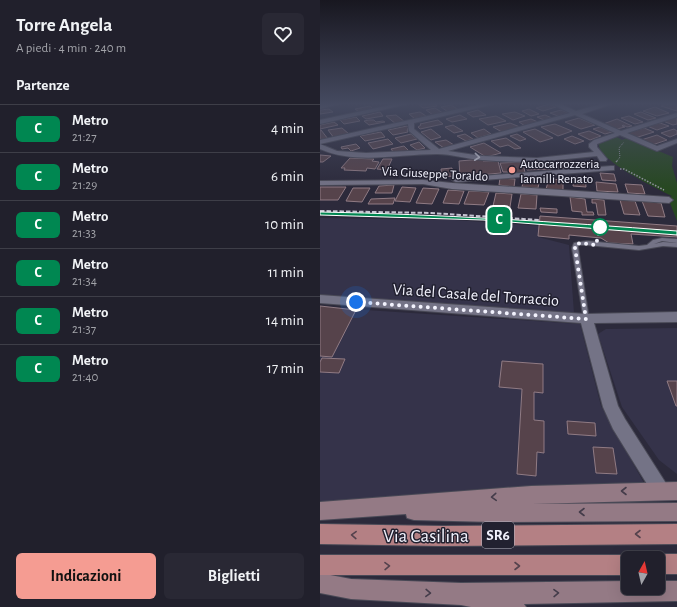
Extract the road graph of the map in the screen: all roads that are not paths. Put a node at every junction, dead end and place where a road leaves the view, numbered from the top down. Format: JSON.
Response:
{"nodes":[{"id":1,"x":366,"y":132,"type":"edge"},
{"id":2,"x":414,"y":132,"type":"edge"},
{"id":3,"x":509,"y":132,"type":"edge"},
{"id":4,"x":620,"y":133,"type":"joint"},
{"id":5,"x":677,"y":141,"type":"edge"},
{"id":6,"x":320,"y":142,"type":"edge"},
{"id":7,"x":320,"y":146,"type":"edge"},
{"id":8,"x":438,"y":152,"type":"junction"},
{"id":9,"x":599,"y":154,"type":"junction"},
{"id":10,"x":423,"y":182,"type":"junction"},
{"id":11,"x":320,"y":184,"type":"edge"},
{"id":12,"x":669,"y":196,"type":"road end"},
{"id":13,"x":677,"y":241,"type":"edge"},
{"id":14,"x":677,"y":245,"type":"edge"},
{"id":15,"x":649,"y":246,"type":"junction"},
{"id":16,"x":320,"y":299,"type":"edge"},
{"id":17,"x":677,"y":317,"type":"edge"},
{"id":18,"x":586,"y":319,"type":"junction"},
{"id":19,"x":669,"y":491,"type":"edge"},
{"id":20,"x":359,"y":509,"type":"junction"},
{"id":21,"x":320,"y":510,"type":"edge"},
{"id":22,"x":677,"y":512,"type":"edge"},
{"id":23,"x":320,"y":534,"type":"edge"},
{"id":24,"x":677,"y":534,"type":"edge"},
{"id":25,"x":320,"y":564,"type":"edge"},
{"id":26,"x":665,"y":564,"type":"edge"},
{"id":27,"x":677,"y":564,"type":"edge"},
{"id":28,"x":621,"y":565,"type":"edge"},
{"id":29,"x":320,"y":582,"type":"edge"},
{"id":30,"x":677,"y":591,"type":"edge"},
{"id":31,"x":461,"y":594,"type":"junction"},
{"id":32,"x":515,"y":607,"type":"edge"}],
"edges":[{"from":1,"to":6,"type":"street"},
{"from":2,"to":8,"type":"street"},
{"from":3,"to":8,"type":"street"},
{"from":4,"to":5,"type":"street"},
{"from":4,"to":9,"type":"street"},
{"from":7,"to":8,"type":"street"},
{"from":8,"to":9,"type":"street","one_way":true},
{"from":9,"to":10,"type":"street"},
{"from":10,"to":11,"type":"street","name":"Via Giuseppe Toraldo"},
{"from":10,"to":12,"type":"street","name":"Via Giuseppe Toraldo"},
{"from":13,"to":15,"type":"lane"},
{"from":14,"to":15,"type":"lane"},
{"from":15,"to":18,"type":"lane"},
{"from":16,"to":18,"type":"street","name":"Via del Casale del Torraccio"},
{"from":17,"to":18,"type":"street","name":"Via del Casale del Torraccio"},
{"from":18,"to":19,"type":"street"},
{"from":19,"to":20,"type":"main road","one_way":true},
{"from":20,"to":21,"type":"main road"},
{"from":22,"to":20,"type":"main road","name":"Via Casilina","one_way":true},
{"from":24,"to":23,"type":"main road","name":"Via Casilina","number":"SR6","one_way":true},
{"from":25,"to":28,"type":"main road","name":"Via Casilina","number":"SR6","one_way":true},
{"from":26,"to":27,"type":"main road"},
{"from":29,"to":31,"type":"main road","one_way":true},
{"from":31,"to":30,"type":"main road","one_way":true},
{"from":31,"to":32,"type":"main road"}]}
